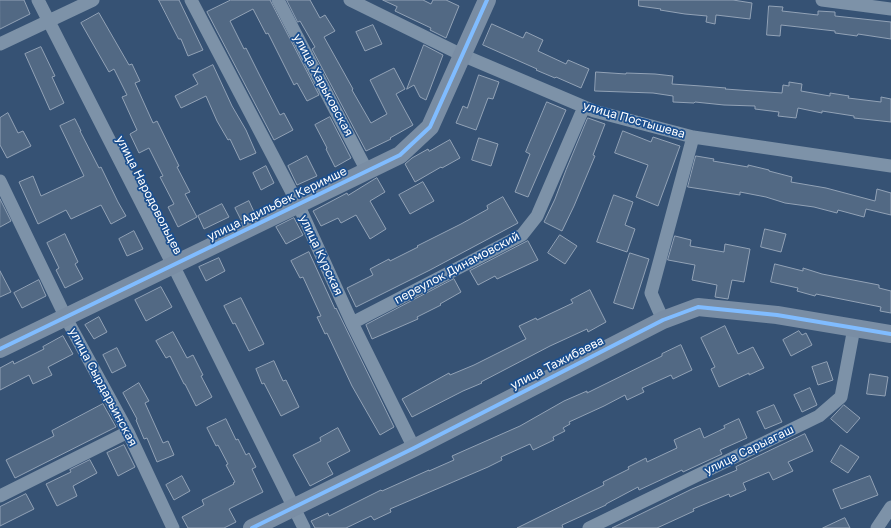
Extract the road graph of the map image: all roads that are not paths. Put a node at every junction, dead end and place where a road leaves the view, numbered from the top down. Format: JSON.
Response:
{"nodes":[{"id":1,"x":38,"y":0,"type":"edge"},
{"id":2,"x":93,"y":0,"type":"edge"},
{"id":3,"x":191,"y":0,"type":"edge"},
{"id":4,"x":278,"y":0,"type":"edge"},
{"id":5,"x":350,"y":0,"type":"edge"},
{"id":6,"x":487,"y":0,"type":"edge"},
{"id":7,"x":822,"y":0,"type":"edge"},
{"id":8,"x":891,"y":9,"type":"edge"},
{"id":9,"x":49,"y":21,"type":"junction"},
{"id":10,"x":0,"y":44,"type":"edge"},
{"id":11,"x":462,"y":55,"type":"junction"},
{"id":12,"x":584,"y":107,"type":"junction"},
{"id":13,"x":693,"y":137,"type":"junction"},
{"id":14,"x":891,"y":166,"type":"edge"},
{"id":15,"x":367,"y":171,"type":"junction"},
{"id":16,"x":0,"y":182,"type":"edge"},
{"id":17,"x":4,"y":197,"type":"edge"},
{"id":18,"x":298,"y":204,"type":"junction"},
{"id":19,"x":173,"y":265,"type":"junction"},
{"id":20,"x":66,"y":318,"type":"junction"},
{"id":21,"x":664,"y":320,"type":"junction"},
{"id":22,"x":352,"y":323,"type":"junction"},
{"id":23,"x":854,"y":328,"type":"junction"},
{"id":24,"x":891,"y":334,"type":"edge"},
{"id":25,"x":0,"y":349,"type":"edge"},
{"id":26,"x":128,"y":432,"type":"junction"},
{"id":27,"x":414,"y":448,"type":"junction"},
{"id":28,"x":0,"y":496,"type":"edge"},
{"id":29,"x":891,"y":507,"type":"edge"},
{"id":30,"x":294,"y":508,"type":"junction"},
{"id":31,"x":174,"y":528,"type":"edge"},
{"id":32,"x":252,"y":528,"type":"edge"},
{"id":33,"x":304,"y":528,"type":"edge"},
{"id":34,"x":589,"y":528,"type":"edge"},
{"id":35,"x":877,"y":528,"type":"edge"}],
"edges":[{"from":1,"to":9,"type":"street","name":"улица Народовольцев"},
{"from":2,"to":9,"type":"street"},
{"from":3,"to":18,"type":"street","name":"улица Курская"},
{"from":4,"to":15,"type":"street","name":"улица Харьковская"},
{"from":5,"to":11,"type":"street","name":"улица Постышева"},
{"from":6,"to":11,"type":"street","name":"улица Адильбек Керимше"},
{"from":7,"to":8,"type":"street"},
{"from":9,"to":10,"type":"street"},
{"from":9,"to":19,"type":"street","name":"улица Народовольцев"},
{"from":11,"to":12,"type":"street","name":"улица Постышева"},
{"from":11,"to":15,"type":"street","name":"улица Адильбек Керимше"},
{"from":12,"to":13,"type":"street","name":"улица Постышева"},
{"from":12,"to":22,"type":"street","name":"переулок Динамовский"},
{"from":13,"to":14,"type":"street","name":"улица Постышева"},
{"from":13,"to":21,"type":"street"},
{"from":15,"to":18,"type":"street","name":"улица Адильбек Керимше"},
{"from":16,"to":17,"type":"street","name":"улица Сырдарьинская"},
{"from":17,"to":20,"type":"street","name":"улица Сырдарьинская"},
{"from":18,"to":19,"type":"street","name":"улица Адильбек Керимше"},
{"from":18,"to":22,"type":"street","name":"улица Курская"},
{"from":19,"to":20,"type":"street","name":"улица Адильбек Керимше"},
{"from":19,"to":30,"type":"street","name":"улица Народовольцев"},
{"from":20,"to":25,"type":"street","name":"улица Адильбек Керимше"},
{"from":20,"to":26,"type":"street","name":"улица Сырдарьинская"},
{"from":21,"to":23,"type":"street","name":"улица Тажибаева"},
{"from":21,"to":27,"type":"street","name":"улица Тажибаева"},
{"from":22,"to":27,"type":"street","name":"улица Курская"},
{"from":23,"to":24,"type":"street","name":"улица Тажибаева"},
{"from":23,"to":34,"type":"street","name":"улица Сарыагаш"},
{"from":26,"to":28,"type":"street"},
{"from":26,"to":31,"type":"street","name":"улица Сырдарьинская"},
{"from":27,"to":30,"type":"street","name":"улица Тажибаева"},
{"from":29,"to":35,"type":"street"},
{"from":30,"to":32,"type":"street","name":"улица Тажибаева"},
{"from":30,"to":33,"type":"street","name":"улица Народовольцев"}]}
